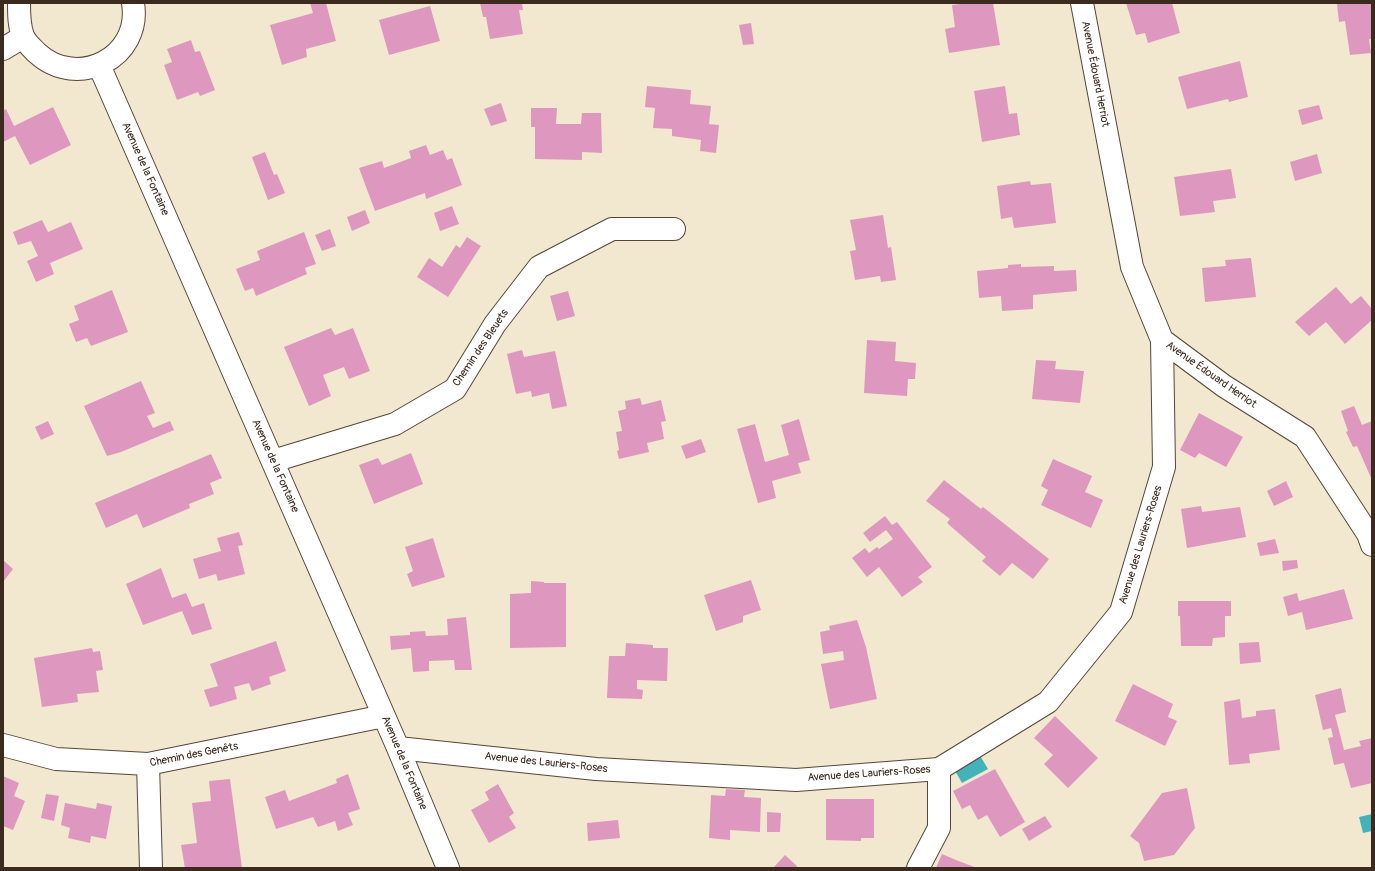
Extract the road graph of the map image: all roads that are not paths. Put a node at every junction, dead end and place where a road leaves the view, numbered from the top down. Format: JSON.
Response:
{"nodes":[{"id":1,"x":19,"y":3,"type":"edge"},
{"id":2,"x":133,"y":3,"type":"edge"},
{"id":3,"x":1082,"y":3,"type":"edge"},
{"id":4,"x":24,"y":37,"type":"junction"},
{"id":5,"x":3,"y":49,"type":"edge"},
{"id":6,"x":99,"y":65,"type":"junction"},
{"id":7,"x":674,"y":229,"type":"dead end"},
{"id":8,"x":1162,"y":340,"type":"junction"},
{"id":9,"x":273,"y":461,"type":"junction"},
{"id":10,"x":1372,"y":545,"type":"edge"},
{"id":11,"x":384,"y":716,"type":"junction"},
{"id":12,"x":3,"y":745,"type":"edge"},
{"id":13,"x":398,"y":748,"type":"junction"},
{"id":14,"x":148,"y":764,"type":"junction"},
{"id":15,"x":939,"y":769,"type":"junction"},
{"id":16,"x":151,"y":868,"type":"edge"},
{"id":17,"x":448,"y":868,"type":"edge"},
{"id":18,"x":918,"y":868,"type":"edge"}],
"edges":[{"from":1,"to":4,"type":"street"},
{"from":2,"to":6,"type":"street"},
{"from":3,"to":8,"type":"street","name":"Avenue Édouard Herriot"},
{"from":4,"to":5,"type":"street"},
{"from":4,"to":6,"type":"street"},
{"from":6,"to":9,"type":"street","name":"Avenue de la Fontaine"},
{"from":7,"to":9,"type":"street","name":"Chemin des Bleuets"},
{"from":8,"to":10,"type":"street","name":"Avenue Édouard Herriot"},
{"from":8,"to":15,"type":"street","name":"Avenue des Lauriers-Roses"},
{"from":9,"to":11,"type":"street","name":"Avenue de la Fontaine"},
{"from":11,"to":13,"type":"street","name":"Avenue de la Fontaine"},
{"from":11,"to":14,"type":"street","name":"Chemin des Genêts"},
{"from":12,"to":14,"type":"street","name":"Chemin des Genêts"},
{"from":13,"to":15,"type":"street","name":"Avenue des Lauriers-Roses"},
{"from":13,"to":17,"type":"street","name":"Avenue de la Fontaine"},
{"from":14,"to":16,"type":"street"},
{"from":15,"to":18,"type":"street"}]}
